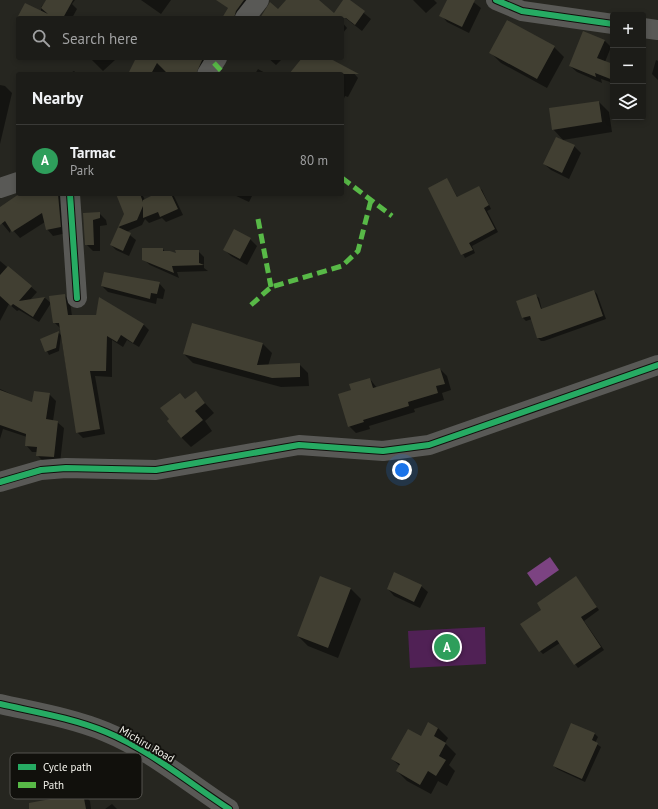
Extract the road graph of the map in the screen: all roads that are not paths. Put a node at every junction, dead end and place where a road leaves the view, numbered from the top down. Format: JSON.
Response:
{"nodes":[{"id":1,"x":260,"y":0,"type":"edge"},
{"id":2,"x":496,"y":0,"type":"edge"},
{"id":3,"x":247,"y":16,"type":"edge"},
{"id":4,"x":610,"y":24,"type":"edge"},
{"id":5,"x":646,"y":28,"type":"edge"},
{"id":6,"x":658,"y":30,"type":"edge"},
{"id":7,"x":216,"y":60,"type":"edge"},
{"id":8,"x":208,"y":72,"type":"edge"},
{"id":9,"x":16,"y":183,"type":"edge"},
{"id":10,"x":0,"y":188,"type":"edge"},
{"id":11,"x":70,"y":196,"type":"edge"},
{"id":12,"x":77,"y":298,"type":"dead end"},
{"id":13,"x":658,"y":365,"type":"edge"},
{"id":14,"x":0,"y":482,"type":"edge"},
{"id":15,"x":0,"y":704,"type":"edge"},
{"id":16,"x":229,"y":809,"type":"edge"}],
"edges":[{"from":1,"to":3,"type":"street"},
{"from":2,"to":4,"type":"street"},
{"from":5,"to":6,"type":"street"},
{"from":7,"to":8,"type":"street"},
{"from":9,"to":10,"type":"street"},
{"from":11,"to":12,"type":"street"},
{"from":13,"to":14,"type":"street"},
{"from":15,"to":16,"type":"street","name":"Michiru Road"}]}
